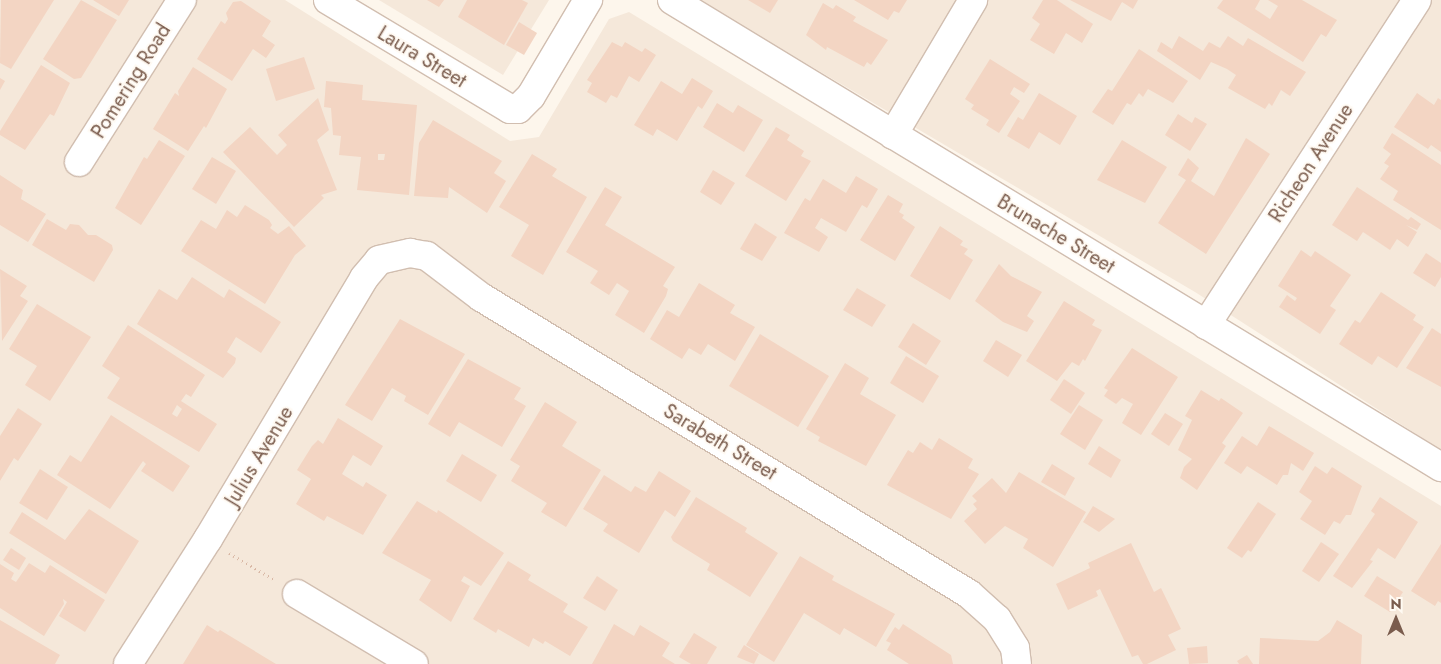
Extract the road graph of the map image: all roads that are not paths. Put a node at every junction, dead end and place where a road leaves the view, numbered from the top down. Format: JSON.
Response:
{"nodes":[{"id":1,"x":182,"y":0,"type":"edge"},
{"id":2,"x":328,"y":0,"type":"edge"},
{"id":3,"x":588,"y":0,"type":"edge"},
{"id":4,"x":672,"y":0,"type":"edge"},
{"id":5,"x":973,"y":0,"type":"edge"},
{"id":6,"x":1417,"y":0,"type":"edge"},
{"id":7,"x":892,"y":134,"type":"junction"},
{"id":8,"x":79,"y":162,"type":"dead end"},
{"id":9,"x":395,"y":256,"type":"joint"},
{"id":10,"x":1206,"y":325,"type":"junction"},
{"id":11,"x":1441,"y":467,"type":"edge"},
{"id":12,"x":297,"y":594,"type":"road end"},
{"id":13,"x":128,"y":664,"type":"edge"},
{"id":14,"x":414,"y":664,"type":"edge"},
{"id":15,"x":1017,"y":664,"type":"edge"}],
"edges":[{"from":1,"to":8,"type":"street","name":"Pomering Road"},
{"from":2,"to":3,"type":"street","name":"Laura Street"},
{"from":4,"to":7,"type":"street","name":"Brunache Street"},
{"from":5,"to":7,"type":"street"},
{"from":6,"to":10,"type":"street","name":"Richeon Avenue"},
{"from":7,"to":10,"type":"street","name":"Brunache Street"},
{"from":9,"to":13,"type":"street","name":"Julius Avenue"},
{"from":9,"to":15,"type":"street","name":"Sarabeth Street"},
{"from":10,"to":11,"type":"street","name":"Brunache Street"},
{"from":12,"to":14,"type":"street"}]}
